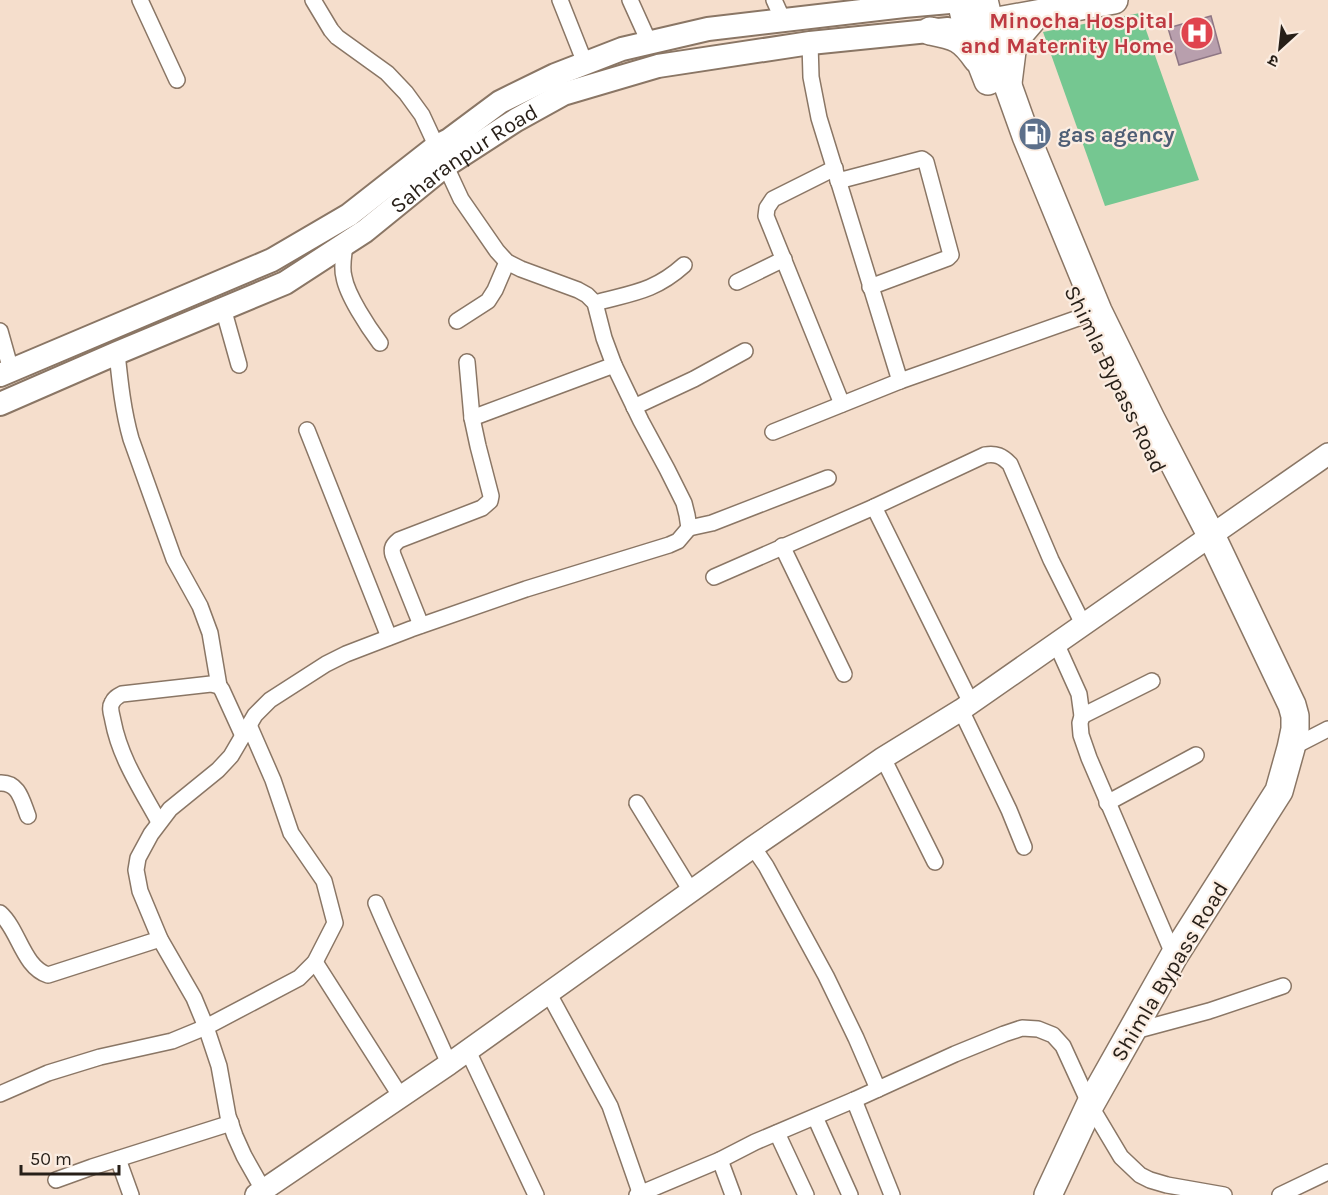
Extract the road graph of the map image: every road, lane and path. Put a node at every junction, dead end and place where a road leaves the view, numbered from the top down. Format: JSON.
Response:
{"nodes":[{"id":1,"x":140,"y":0,"type":"edge"},
{"id":2,"x":313,"y":0,"type":"edge"},
{"id":3,"x":560,"y":0,"type":"edge"},
{"id":4,"x":630,"y":0,"type":"edge"},
{"id":5,"x":1114,"y":0,"type":"edge"},
{"id":6,"x":963,"y":8,"type":"edge"},
{"id":7,"x":778,"y":10,"type":"edge"},
{"id":8,"x":1036,"y":15,"type":"junction"},
{"id":9,"x":930,"y":31,"type":"junction"},
{"id":10,"x":649,"y":42,"type":"junction"},
{"id":11,"x":810,"y":44,"type":"junction"},
{"id":12,"x":585,"y":63,"type":"junction"},
{"id":13,"x":997,"y":79,"type":"junction"},
{"id":14,"x":177,"y":80,"type":"dead end"},
{"id":15,"x":441,"y":156,"type":"junction"},
{"id":16,"x":836,"y":175,"type":"junction"},
{"id":17,"x":345,"y":244,"type":"junction"},
{"id":18,"x":784,"y":259,"type":"junction"},
{"id":19,"x":507,"y":262,"type":"junction"},
{"id":20,"x":684,"y":266,"type":"dead end"},
{"id":21,"x":737,"y":282,"type":"dead end"},
{"id":22,"x":870,"y":287,"type":"junction"},
{"id":23,"x":595,"y":303,"type":"junction"},
{"id":24,"x":223,"y":308,"type":"junction"},
{"id":25,"x":1091,"y":313,"type":"junction"},
{"id":26,"x":457,"y":321,"type":"dead end"},
{"id":27,"x":0,"y":331,"type":"edge"},
{"id":28,"x":380,"y":343,"type":"dead end"},
{"id":29,"x":745,"y":351,"type":"dead end"},
{"id":30,"x":117,"y":353,"type":"junction"},
{"id":31,"x":467,"y":362,"type":"dead end"},
{"id":32,"x":239,"y":365,"type":"dead end"},
{"id":33,"x":614,"y":365,"type":"junction"},
{"id":34,"x":5,"y":372,"type":"edge"},
{"id":35,"x":900,"y":381,"type":"junction"},
{"id":36,"x":0,"y":404,"type":"edge"},
{"id":37,"x":842,"y":404,"type":"junction"},
{"id":38,"x":634,"y":407,"type":"junction"},
{"id":39,"x":472,"y":417,"type":"junction"},
{"id":40,"x":307,"y":430,"type":"dead end"},
{"id":41,"x":773,"y":432,"type":"dead end"},
{"id":42,"x":1328,"y":454,"type":"edge"},
{"id":43,"x":828,"y":478,"type":"dead end"},
{"id":44,"x":874,"y":507,"type":"junction"},
{"id":45,"x":689,"y":528,"type":"junction"},
{"id":46,"x":1204,"y":539,"type":"junction"},
{"id":47,"x":782,"y":546,"type":"junction"},
{"id":48,"x":714,"y":577,"type":"dead end"},
{"id":49,"x":1083,"y":624,"type":"junction"},
{"id":50,"x":421,"y":625,"type":"junction"},
{"id":51,"x":389,"y":637,"type":"junction"},
{"id":52,"x":1056,"y":643,"type":"junction"},
{"id":53,"x":844,"y":674,"type":"dead end"},
{"id":54,"x":1152,"y":681,"type":"dead end"},
{"id":55,"x":219,"y":686,"type":"junction"},
{"id":56,"x":966,"y":707,"type":"junction"},
{"id":57,"x":1082,"y":716,"type":"junction"},
{"id":58,"x":246,"y":730,"type":"junction"},
{"id":59,"x":1327,"y":734,"type":"edge"},
{"id":60,"x":1291,"y":748,"type":"junction"},
{"id":61,"x":1196,"y":755,"type":"dead end"},
{"id":62,"x":883,"y":758,"type":"junction"},
{"id":63,"x":0,"y":783,"type":"edge"},
{"id":64,"x":637,"y":803,"type":"dead end"},
{"id":65,"x":1107,"y":803,"type":"junction"},
{"id":66,"x":28,"y":816,"type":"dead end"},
{"id":67,"x":159,"y":822,"type":"junction"},
{"id":68,"x":753,"y":847,"type":"junction"},
{"id":69,"x":1024,"y":848,"type":"dead end"},
{"id":70,"x":935,"y":862,"type":"dead end"},
{"id":71,"x":691,"y":891,"type":"junction"},
{"id":72,"x":376,"y":903,"type":"dead end"},
{"id":73,"x":0,"y":913,"type":"edge"},
{"id":74,"x":160,"y":939,"type":"junction"},
{"id":75,"x":1174,"y":956,"type":"junction"},
{"id":76,"x":315,"y":962,"type":"junction"},
{"id":77,"x":1283,"y":986,"type":"dead end"},
{"id":78,"x":549,"y":994,"type":"junction"},
{"id":79,"x":206,"y":1027,"type":"junction"},
{"id":80,"x":1131,"y":1032,"type":"junction"},
{"id":81,"x":468,"y":1051,"type":"junction"},
{"id":82,"x":449,"y":1064,"type":"junction"},
{"id":83,"x":878,"y":1089,"type":"junction"},
{"id":84,"x":1,"y":1090,"type":"edge"},
{"id":85,"x":401,"y":1097,"type":"junction"},
{"id":86,"x":854,"y":1100,"type":"junction"},
{"id":87,"x":1090,"y":1105,"type":"junction"},
{"id":88,"x":814,"y":1117,"type":"junction"},
{"id":89,"x":231,"y":1123,"type":"junction"},
{"id":90,"x":777,"y":1133,"type":"junction"},
{"id":91,"x":118,"y":1159,"type":"junction"},
{"id":92,"x":720,"y":1160,"type":"junction"},
{"id":93,"x":1328,"y":1172,"type":"edge"},
{"id":94,"x":56,"y":1180,"type":"dead end"},
{"id":95,"x":262,"y":1194,"type":"edge"},
{"id":96,"x":131,"y":1195,"type":"edge"},
{"id":97,"x":536,"y":1195,"type":"edge"},
{"id":98,"x":639,"y":1195,"type":"edge"},
{"id":99,"x":734,"y":1195,"type":"edge"},
{"id":100,"x":806,"y":1195,"type":"edge"},
{"id":101,"x":850,"y":1195,"type":"edge"},
{"id":102,"x":892,"y":1195,"type":"edge"},
{"id":103,"x":1048,"y":1195,"type":"edge"},
{"id":104,"x":1224,"y":1195,"type":"edge"},
{"id":105,"x":1280,"y":1195,"type":"edge"}],
"edges":[{"from":1,"to":14,"type":"street"},
{"from":2,"to":15,"type":"street"},
{"from":3,"to":12,"type":"street"},
{"from":4,"to":10,"type":"street"},
{"from":5,"to":8,"type":"highway"},
{"from":6,"to":7,"type":"main road","name":"Saharanpur Road"},
{"from":6,"to":8,"type":"highway"},
{"from":6,"to":9,"type":"main road","name":"Saharanpur Road"},
{"from":6,"to":13,"type":"highway","name":"Shimla Bypass Road"},
{"from":7,"to":10,"type":"main road","name":"Saharanpur Road"},
{"from":8,"to":13,"type":"highway"},
{"from":9,"to":11,"type":"main road","name":"Saharanpur Road"},
{"from":9,"to":13,"type":"highway"},
{"from":10,"to":12,"type":"main road","name":"Saharanpur Road"},
{"from":11,"to":15,"type":"main road","name":"Saharanpur Road"},
{"from":11,"to":16,"type":"street"},
{"from":12,"to":15,"type":"main road","name":"Saharanpur Road"},
{"from":13,"to":25,"type":"highway","name":"Shimla Bypass Road"},
{"from":15,"to":17,"type":"main road","name":"Saharanpur Road"},
{"from":15,"to":19,"type":"street"},
{"from":15,"to":34,"type":"main road","name":"Saharanpur Road"},
{"from":16,"to":18,"type":"street"},
{"from":16,"to":22,"type":"street"},
{"from":16,"to":22,"type":"street"},
{"from":17,"to":24,"type":"main road","name":"Saharanpur Road"},
{"from":17,"to":28,"type":"street"},
{"from":18,"to":21,"type":"street"},
{"from":18,"to":37,"type":"street"},
{"from":19,"to":23,"type":"street"},
{"from":19,"to":26,"type":"street"},
{"from":20,"to":23,"type":"street"},
{"from":22,"to":35,"type":"street"},
{"from":23,"to":33,"type":"street"},
{"from":24,"to":30,"type":"main road","name":"Saharanpur Road"},
{"from":24,"to":32,"type":"street"},
{"from":25,"to":35,"type":"street"},
{"from":25,"to":46,"type":"highway","name":"Shimla Bypass Road"},
{"from":27,"to":34,"type":"street"},
{"from":29,"to":38,"type":"street"},
{"from":30,"to":36,"type":"main road","name":"Saharanpur Road"},
{"from":30,"to":55,"type":"street"},
{"from":31,"to":39,"type":"street"},
{"from":33,"to":38,"type":"street"},
{"from":33,"to":39,"type":"street"},
{"from":35,"to":37,"type":"street"},
{"from":37,"to":41,"type":"street"},
{"from":38,"to":45,"type":"street"},
{"from":39,"to":50,"type":"street"},
{"from":40,"to":51,"type":"street"},
{"from":42,"to":46,"type":"street"},
{"from":43,"to":45,"type":"street"},
{"from":44,"to":47,"type":"street"},
{"from":44,"to":49,"type":"street"},
{"from":44,"to":56,"type":"street"},
{"from":45,"to":50,"type":"street"},
{"from":46,"to":49,"type":"street"},
{"from":46,"to":60,"type":"highway","name":"Shimla Bypass Road"},
{"from":47,"to":48,"type":"street"},
{"from":47,"to":53,"type":"street"},
{"from":49,"to":52,"type":"street"},
{"from":50,"to":51,"type":"street"},
{"from":51,"to":58,"type":"street"},
{"from":52,"to":56,"type":"street"},
{"from":52,"to":57,"type":"street"},
{"from":54,"to":57,"type":"street"},
{"from":55,"to":58,"type":"street"},
{"from":55,"to":67,"type":"street"},
{"from":56,"to":62,"type":"street"},
{"from":56,"to":69,"type":"street"},
{"from":57,"to":65,"type":"street"},
{"from":58,"to":67,"type":"street"},
{"from":58,"to":76,"type":"street"},
{"from":59,"to":60,"type":"street"},
{"from":60,"to":75,"type":"highway","name":"Shimla Bypass Road"},
{"from":61,"to":65,"type":"street"},
{"from":62,"to":68,"type":"street"},
{"from":62,"to":70,"type":"street"},
{"from":63,"to":66,"type":"street"},
{"from":64,"to":71,"type":"street"},
{"from":65,"to":75,"type":"street"},
{"from":67,"to":74,"type":"street"},
{"from":68,"to":71,"type":"street"},
{"from":68,"to":83,"type":"street"},
{"from":71,"to":78,"type":"street"},
{"from":72,"to":82,"type":"street"},
{"from":73,"to":74,"type":"street"},
{"from":74,"to":79,"type":"street"},
{"from":75,"to":80,"type":"highway","name":"Shimla Bypass Road"},
{"from":76,"to":79,"type":"street"},
{"from":76,"to":85,"type":"street"},
{"from":77,"to":80,"type":"street"},
{"from":78,"to":81,"type":"street"},
{"from":78,"to":98,"type":"street"},
{"from":79,"to":84,"type":"street"},
{"from":79,"to":89,"type":"street"},
{"from":80,"to":87,"type":"highway","name":"Shimla Bypass Road"},
{"from":81,"to":82,"type":"street"},
{"from":81,"to":97,"type":"street"},
{"from":82,"to":85,"type":"street"},
{"from":83,"to":86,"type":"street"},
{"from":83,"to":87,"type":"street"},
{"from":85,"to":95,"type":"street"},
{"from":86,"to":88,"type":"street"},
{"from":86,"to":102,"type":"street"},
{"from":87,"to":103,"type":"highway","name":"Shimla Bypass Road"},
{"from":87,"to":104,"type":"street"},
{"from":88,"to":90,"type":"street"},
{"from":88,"to":101,"type":"street"},
{"from":89,"to":91,"type":"street"},
{"from":89,"to":95,"type":"street"},
{"from":90,"to":92,"type":"street"},
{"from":90,"to":100,"type":"street"},
{"from":91,"to":94,"type":"street"},
{"from":91,"to":96,"type":"street"},
{"from":92,"to":98,"type":"street"},
{"from":92,"to":99,"type":"street"},
{"from":93,"to":105,"type":"street"}]}
